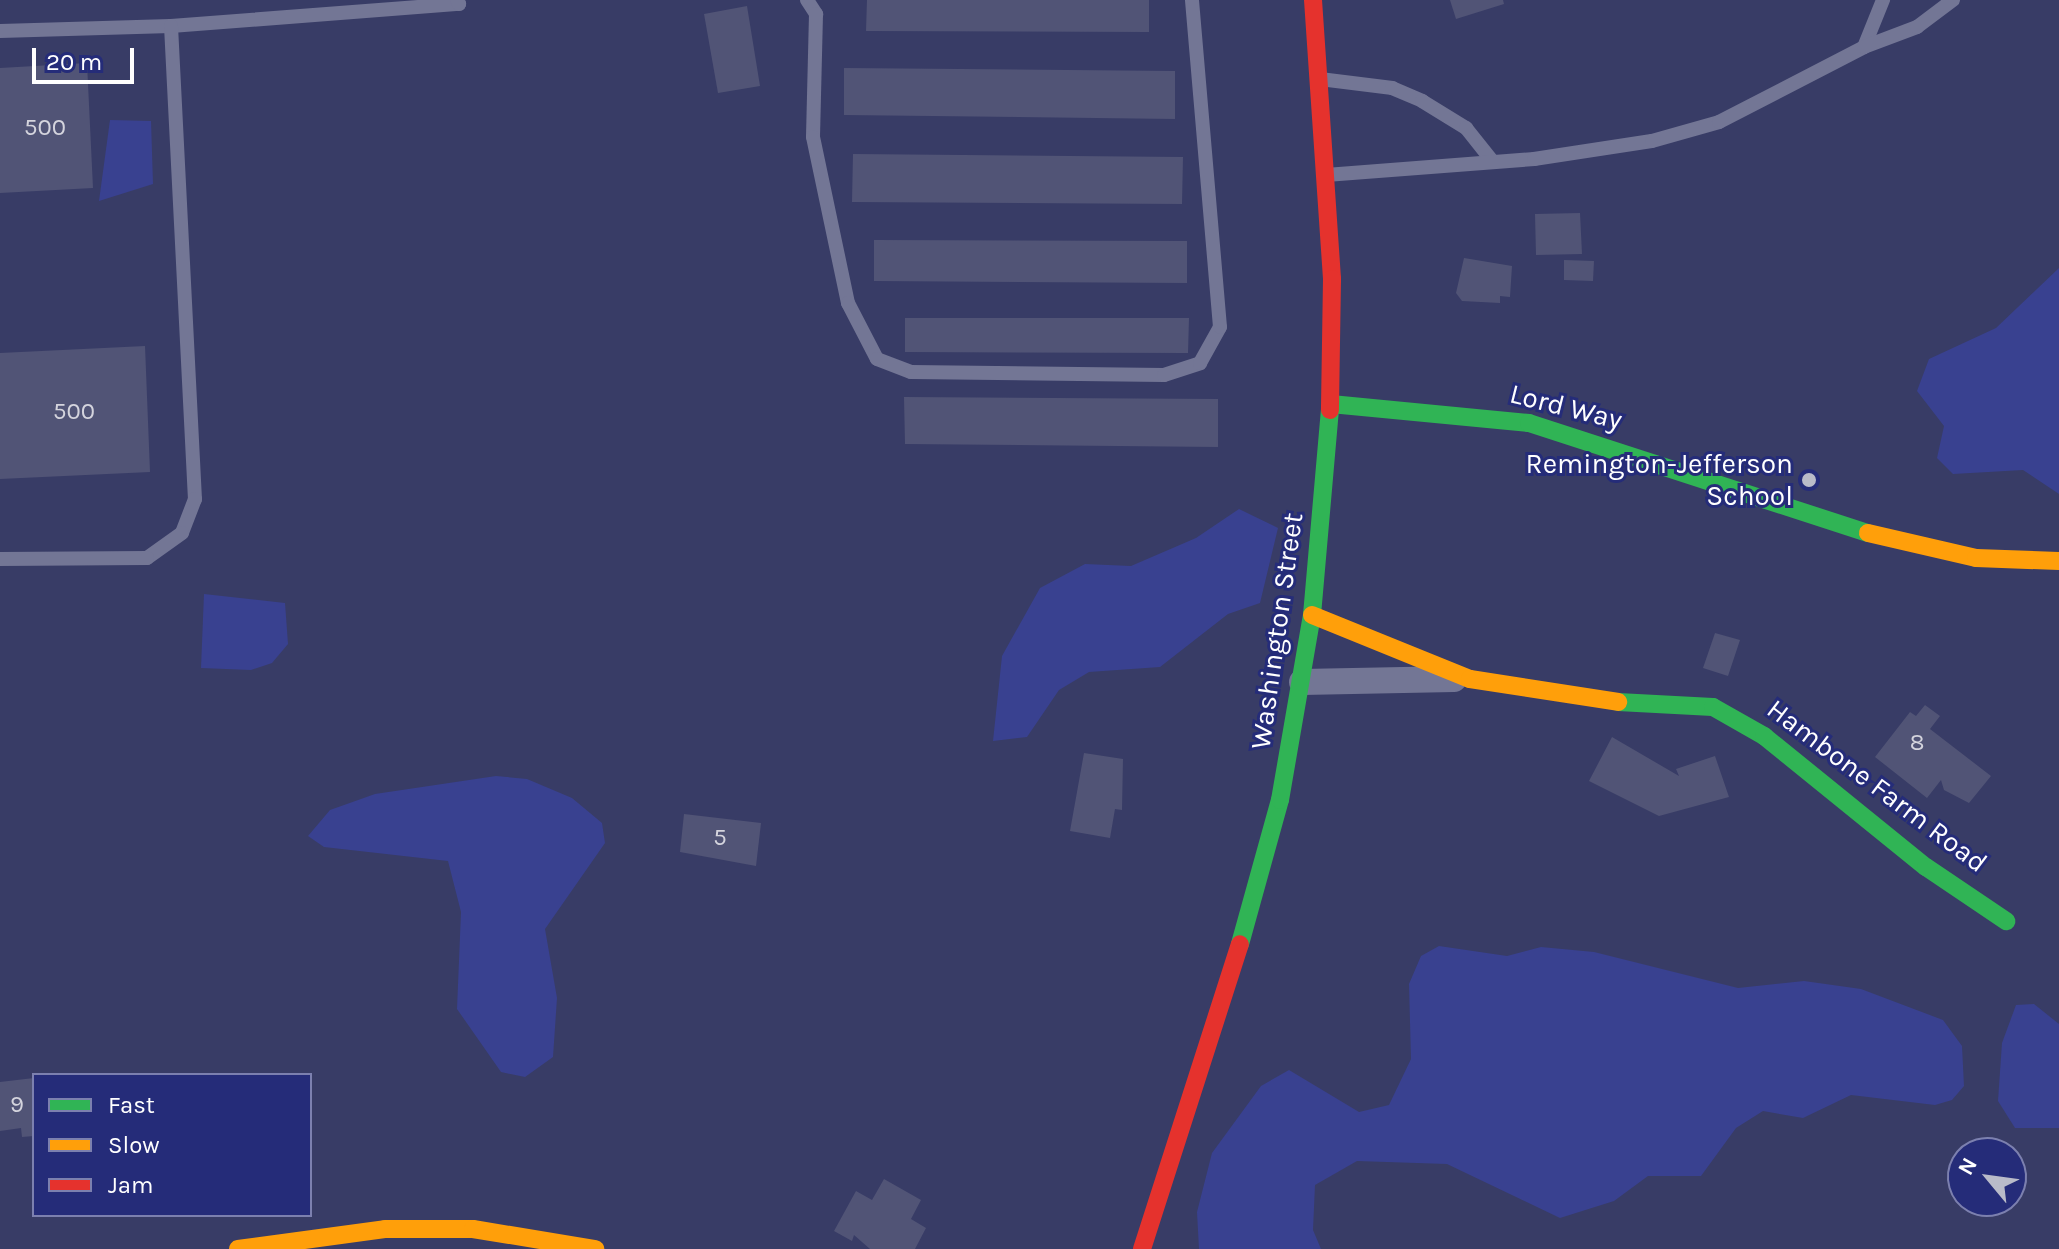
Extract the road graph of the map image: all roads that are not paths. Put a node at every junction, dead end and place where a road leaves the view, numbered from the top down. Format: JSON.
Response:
{"nodes":[{"id":1,"x":457,"y":0,"type":"edge"},
{"id":2,"x":807,"y":0,"type":"edge"},
{"id":3,"x":1192,"y":0,"type":"edge"},
{"id":4,"x":1313,"y":0,"type":"edge"},
{"id":5,"x":1883,"y":0,"type":"edge"},
{"id":6,"x":1953,"y":0,"type":"edge"},
{"id":7,"x":171,"y":26,"type":"junction"},
{"id":8,"x":0,"y":31,"type":"edge"},
{"id":9,"x":1864,"y":47,"type":"junction"},
{"id":10,"x":1319,"y":79,"type":"junction"},
{"id":11,"x":1493,"y":162,"type":"junction"},
{"id":12,"x":1325,"y":175,"type":"junction"},
{"id":13,"x":1331,"y":404,"type":"junction"},
{"id":14,"x":0,"y":559,"type":"edge"},
{"id":15,"x":2059,"y":561,"type":"edge"},
{"id":16,"x":1312,"y":615,"type":"junction"},
{"id":17,"x":1470,"y":679,"type":"junction"},
{"id":18,"x":1302,"y":682,"type":"junction"},
{"id":19,"x":2006,"y":921,"type":"dead end"},
{"id":20,"x":238,"y":1249,"type":"edge"},
{"id":21,"x":595,"y":1249,"type":"edge"},
{"id":22,"x":1142,"y":1249,"type":"edge"}],
"edges":[{"from":1,"to":7,"type":"lane"},
{"from":2,"to":3,"type":"lane"},
{"from":4,"to":10,"type":"street","name":"Washington Street"},
{"from":5,"to":9,"type":"lane"},
{"from":6,"to":9,"type":"lane"},
{"from":7,"to":8,"type":"lane"},
{"from":7,"to":14,"type":"lane"},
{"from":9,"to":11,"type":"lane"},
{"from":10,"to":11,"type":"lane"},
{"from":10,"to":12,"type":"street","name":"Washington Street"},
{"from":11,"to":12,"type":"lane"},
{"from":12,"to":13,"type":"street","name":"Washington Street"},
{"from":13,"to":15,"type":"street","name":"Lord Way"},
{"from":13,"to":16,"type":"street","name":"Washington Street"},
{"from":16,"to":17,"type":"street","name":"Hambone Farm Road"},
{"from":16,"to":18,"type":"street","name":"Washington Street"},
{"from":17,"to":18,"type":"street","name":"Hambone Farm Road"},
{"from":17,"to":19,"type":"street","name":"Hambone Farm Road"},
{"from":18,"to":22,"type":"street","name":"Washington Street"},
{"from":20,"to":21,"type":"street"}]}
